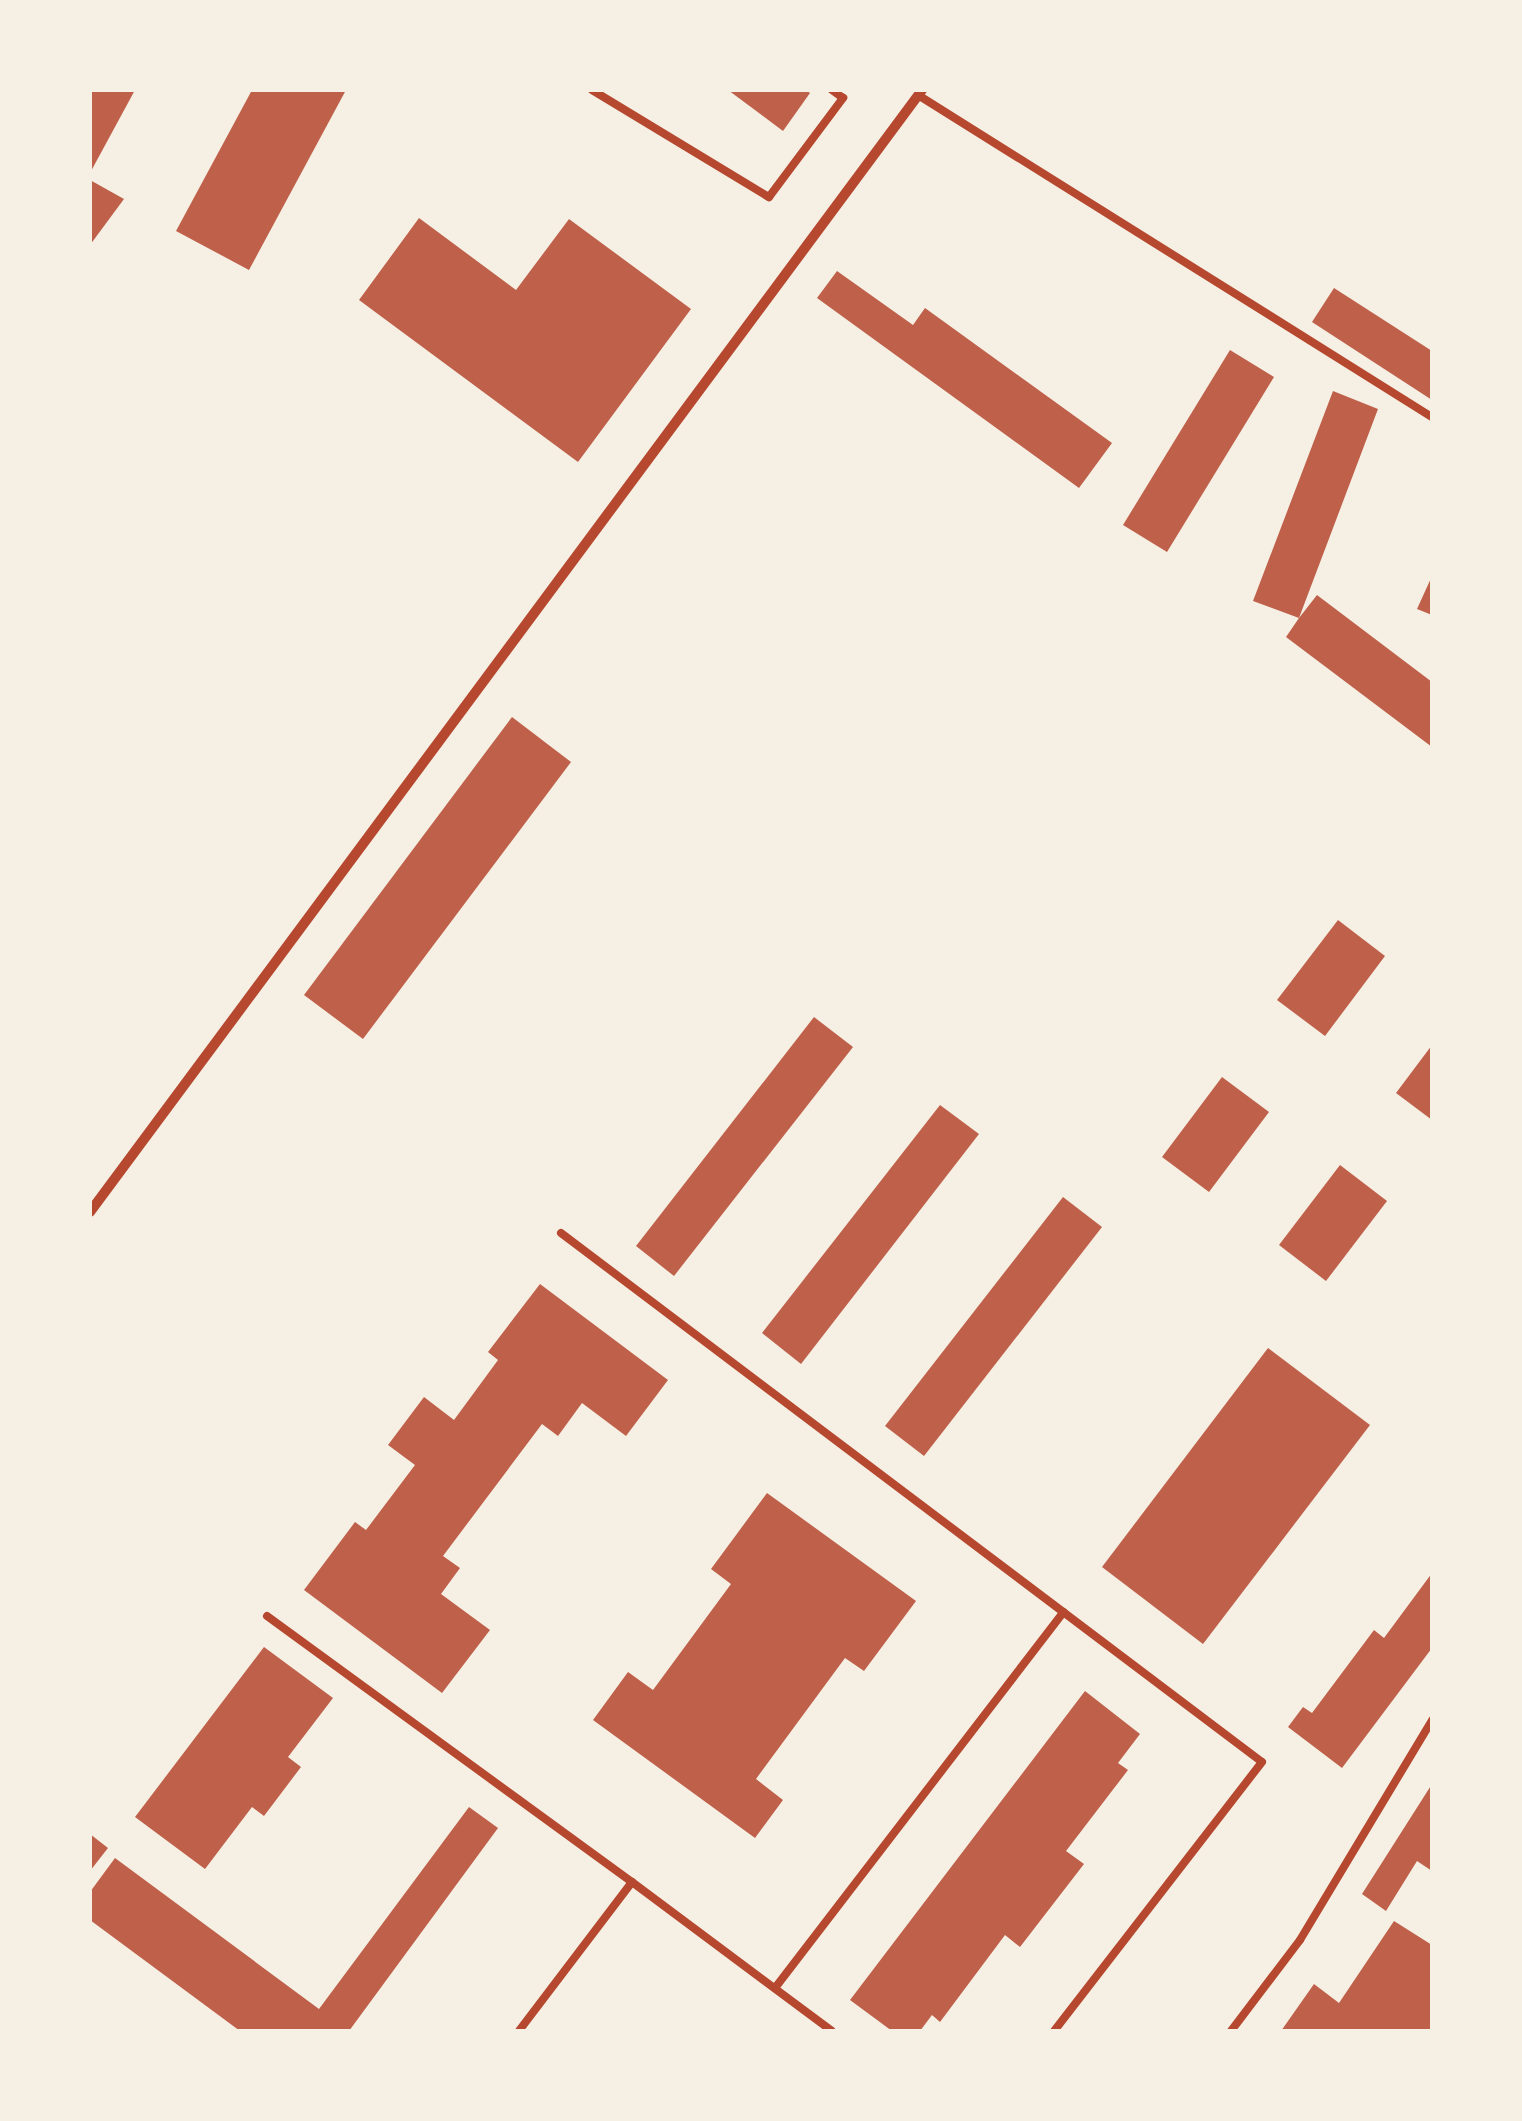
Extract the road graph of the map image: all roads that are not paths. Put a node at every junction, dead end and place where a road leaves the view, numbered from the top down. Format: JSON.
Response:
{"nodes":[{"id":1,"x":592,"y":90,"type":"edge"},
{"id":2,"x":832,"y":90,"type":"edge"},
{"id":3,"x":920,"y":93,"type":"edge"},
{"id":4,"x":1432,"y":417,"type":"edge"},
{"id":5,"x":90,"y":1212,"type":"edge"},
{"id":6,"x":561,"y":1233,"type":"dead end"},
{"id":7,"x":1062,"y":1612,"type":"junction"},
{"id":8,"x":267,"y":1616,"type":"dead end"},
{"id":9,"x":1432,"y":1720,"type":"edge"},
{"id":10,"x":632,"y":1882,"type":"junction"},
{"id":11,"x":774,"y":1988,"type":"junction"},
{"id":12,"x":519,"y":2031,"type":"edge"},
{"id":13,"x":832,"y":2031,"type":"edge"},
{"id":14,"x":1054,"y":2031,"type":"edge"},
{"id":15,"x":1231,"y":2031,"type":"edge"}],
"edges":[{"from":1,"to":2,"type":"lane"},
{"from":3,"to":4,"type":"lane"},
{"from":3,"to":5,"type":"street"},
{"from":6,"to":7,"type":"lane"},
{"from":7,"to":11,"type":"lane"},
{"from":7,"to":14,"type":"lane"},
{"from":8,"to":10,"type":"lane"},
{"from":9,"to":15,"type":"lane"},
{"from":10,"to":11,"type":"lane"},
{"from":10,"to":12,"type":"lane"},
{"from":11,"to":13,"type":"lane"}]}
